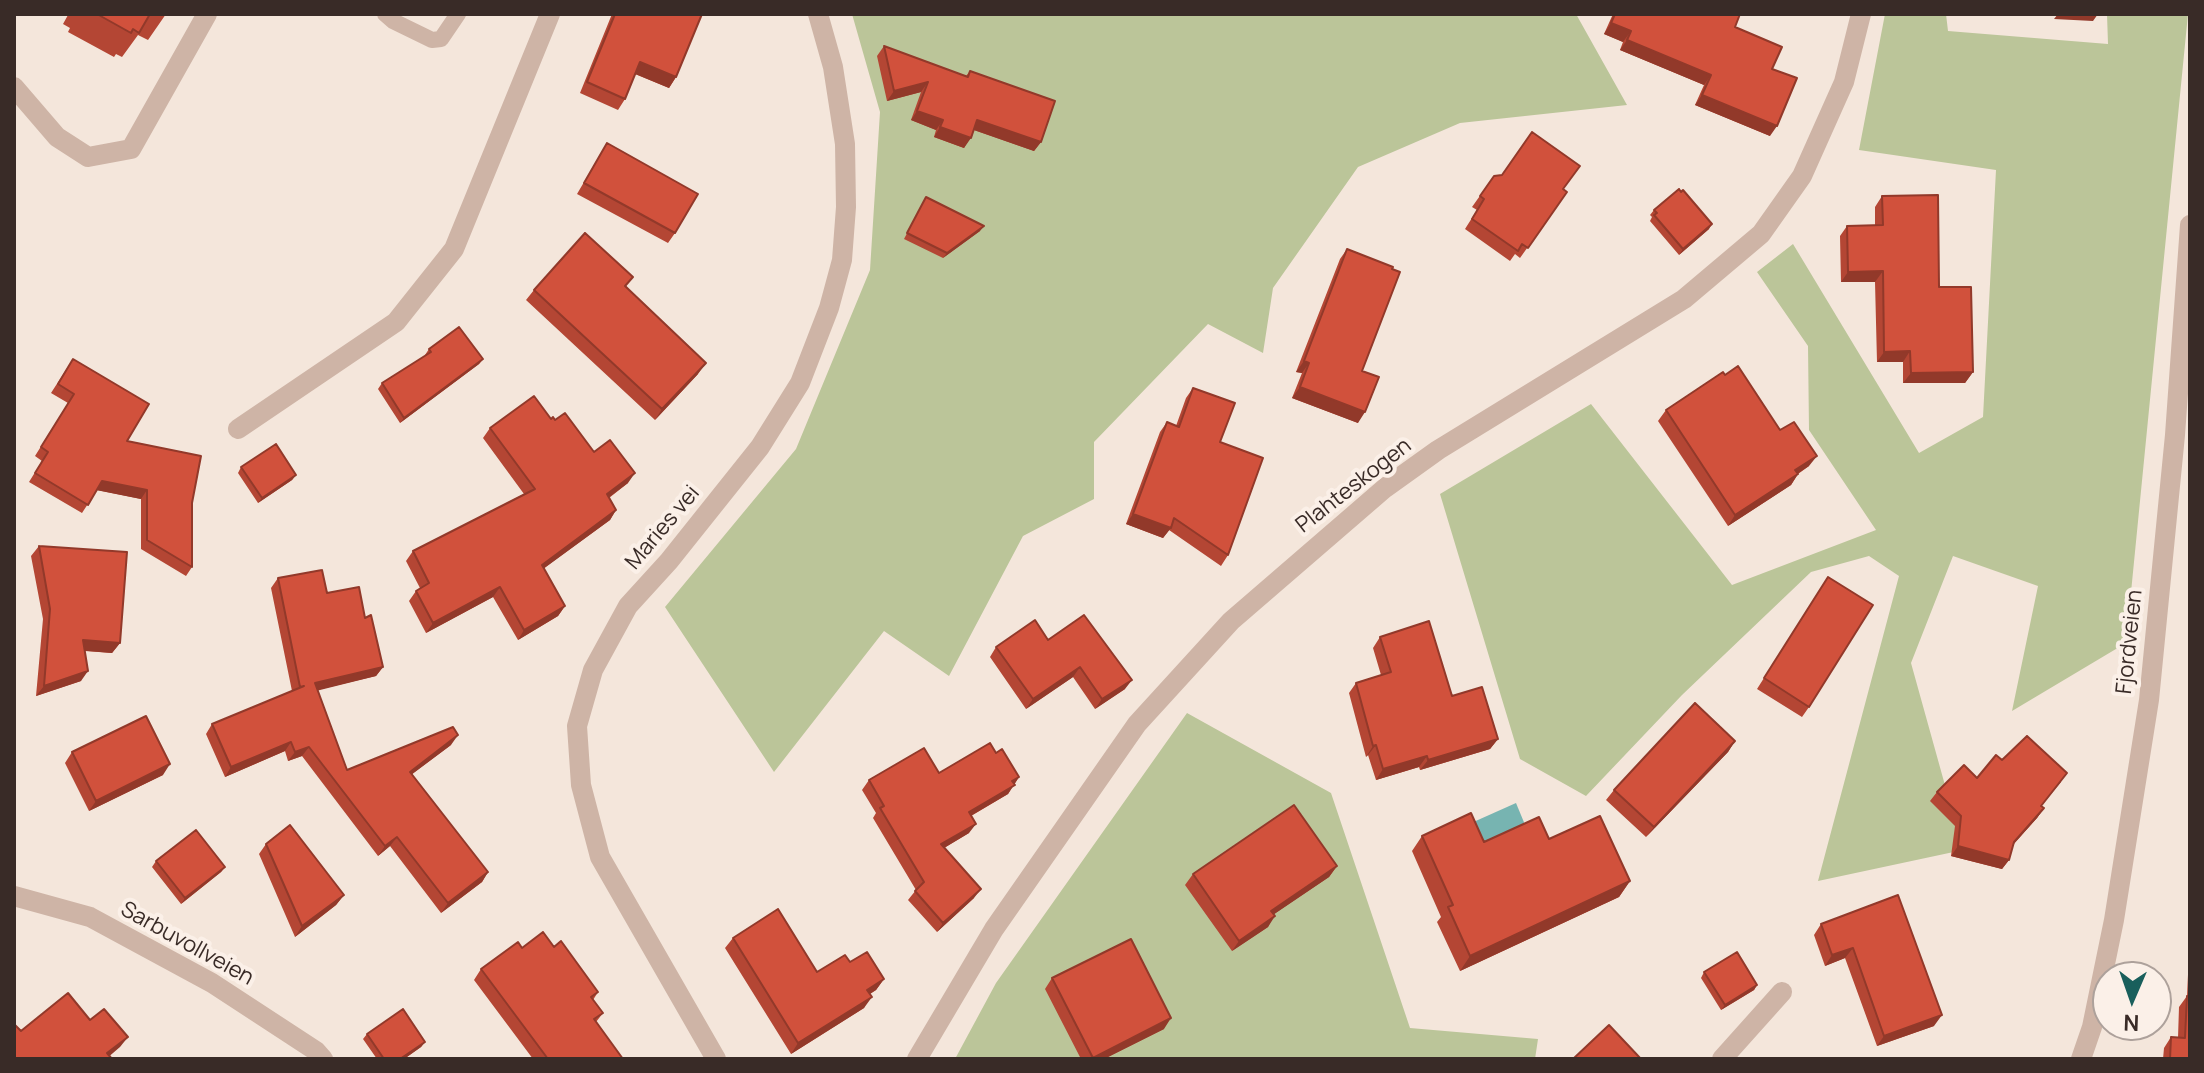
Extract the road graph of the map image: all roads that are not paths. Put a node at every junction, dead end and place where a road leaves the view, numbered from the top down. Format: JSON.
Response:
{"nodes":[{"id":1,"x":207,"y":14,"type":"edge"},
{"id":2,"x":385,"y":14,"type":"edge"},
{"id":3,"x":458,"y":14,"type":"edge"},
{"id":4,"x":550,"y":14,"type":"edge"},
{"id":5,"x":818,"y":14,"type":"edge"},
{"id":6,"x":1861,"y":14,"type":"edge"},
{"id":7,"x":14,"y":87,"type":"edge"},
{"id":8,"x":2190,"y":225,"type":"edge"},
{"id":9,"x":238,"y":429,"type":"dead end"},
{"id":10,"x":14,"y":896,"type":"edge"},
{"id":11,"x":1782,"y":992,"type":"dead end"},
{"id":12,"x":323,"y":1059,"type":"edge"},
{"id":13,"x":716,"y":1059,"type":"edge"},
{"id":14,"x":917,"y":1059,"type":"edge"},
{"id":15,"x":1722,"y":1059,"type":"edge"},
{"id":16,"x":2081,"y":1059,"type":"edge"}],
"edges":[{"from":1,"to":7,"type":"street"},
{"from":2,"to":3,"type":"lane"},
{"from":4,"to":9,"type":"street"},
{"from":5,"to":13,"type":"street","name":"Maries vei"},
{"from":6,"to":14,"type":"street","name":"Plahteskogen"},
{"from":8,"to":16,"type":"street","name":"Fjordveien"},
{"from":10,"to":12,"type":"street","name":"Sarbuvollveien"},
{"from":11,"to":15,"type":"street"}]}
